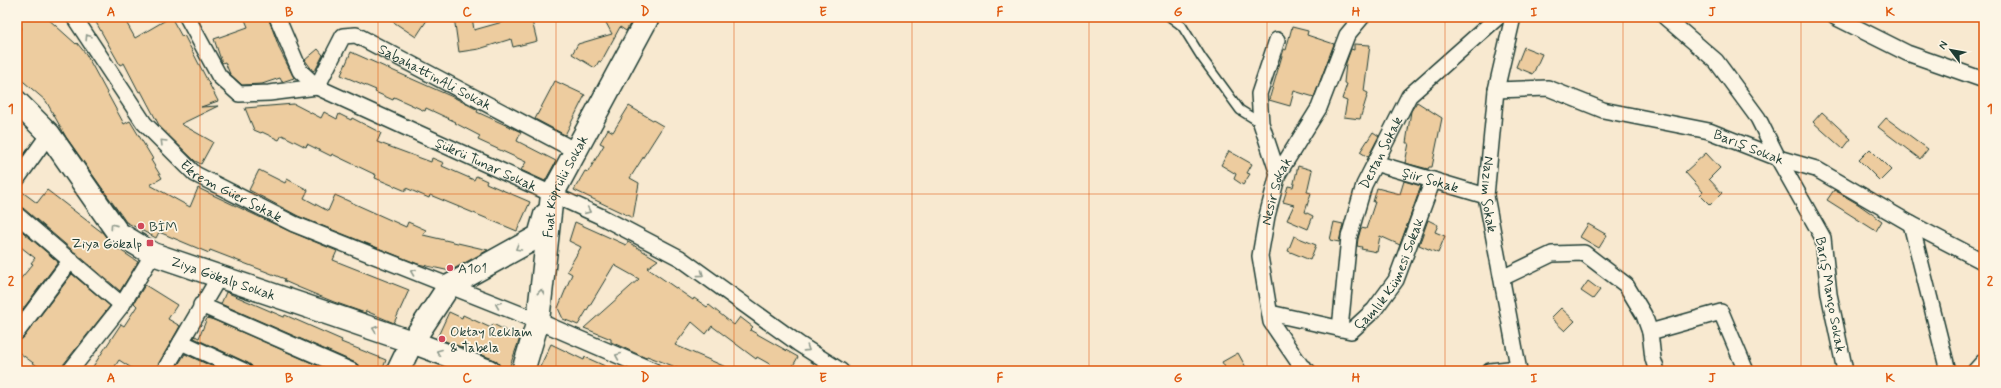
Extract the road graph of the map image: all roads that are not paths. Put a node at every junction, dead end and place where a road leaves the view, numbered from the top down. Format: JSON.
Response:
{"nodes":[{"id":1,"x":74,"y":17,"type":"edge"},
{"id":2,"x":187,"y":17,"type":"edge"},
{"id":3,"x":277,"y":17,"type":"edge"},
{"id":4,"x":648,"y":17,"type":"edge"},
{"id":5,"x":1170,"y":17,"type":"edge"},
{"id":6,"x":1362,"y":17,"type":"edge"},
{"id":7,"x":1498,"y":17,"type":"edge"},
{"id":8,"x":1513,"y":17,"type":"edge"},
{"id":9,"x":1666,"y":17,"type":"edge"},
{"id":10,"x":1835,"y":17,"type":"edge"},
{"id":11,"x":1277,"y":40,"type":"dead end"},
{"id":12,"x":1984,"y":80,"type":"edge"},
{"id":13,"x":317,"y":87,"type":"junction"},
{"id":14,"x":1496,"y":90,"type":"junction"},
{"id":15,"x":17,"y":102,"type":"edge"},
{"id":16,"x":1261,"y":123,"type":"junction"},
{"id":17,"x":50,"y":134,"type":"junction"},
{"id":18,"x":576,"y":151,"type":"junction"},
{"id":19,"x":1778,"y":158,"type":"junction"},
{"id":20,"x":1375,"y":163,"type":"junction"},
{"id":21,"x":1278,"y":174,"type":"junction"},
{"id":22,"x":17,"y":179,"type":"edge"},
{"id":23,"x":1433,"y":180,"type":"junction"},
{"id":24,"x":552,"y":195,"type":"junction"},
{"id":25,"x":1486,"y":196,"type":"junction"},
{"id":26,"x":17,"y":215,"type":"edge"},
{"id":27,"x":1911,"y":224,"type":"junction"},
{"id":28,"x":153,"y":254,"type":"junction"},
{"id":29,"x":71,"y":260,"type":"junction"},
{"id":30,"x":1984,"y":262,"type":"edge"},
{"id":31,"x":220,"y":276,"type":"junction"},
{"id":32,"x":1502,"y":278,"type":"junction"},
{"id":33,"x":449,"y":286,"type":"junction"},
{"id":34,"x":122,"y":305,"type":"junction"},
{"id":35,"x":201,"y":305,"type":"junction"},
{"id":36,"x":1270,"y":313,"type":"junction"},
{"id":37,"x":538,"y":321,"type":"junction"},
{"id":38,"x":1340,"y":329,"type":"junction"},
{"id":39,"x":17,"y":332,"type":"edge"},
{"id":40,"x":1650,"y":332,"type":"junction"},
{"id":41,"x":181,"y":342,"type":"junction"},
{"id":42,"x":412,"y":342,"type":"junction"},
{"id":43,"x":1984,"y":361,"type":"edge"},
{"id":44,"x":1518,"y":370,"type":"edge"},
{"id":45,"x":70,"y":371,"type":"edge"},
{"id":46,"x":164,"y":371,"type":"edge"},
{"id":47,"x":244,"y":371,"type":"edge"},
{"id":48,"x":352,"y":371,"type":"edge"},
{"id":49,"x":398,"y":371,"type":"edge"},
{"id":50,"x":489,"y":371,"type":"edge"},
{"id":51,"x":523,"y":371,"type":"edge"},
{"id":52,"x":654,"y":371,"type":"edge"},
{"id":53,"x":841,"y":371,"type":"edge"},
{"id":54,"x":1308,"y":371,"type":"edge"},
{"id":55,"x":1490,"y":371,"type":"edge"},
{"id":56,"x":1657,"y":371,"type":"edge"},
{"id":57,"x":1746,"y":371,"type":"edge"},
{"id":58,"x":1845,"y":371,"type":"edge"},
{"id":59,"x":1948,"y":371,"type":"edge"},
{"id":60,"x":1975,"y":371,"type":"edge"}],
"edges":[{"from":33,"to":1,"type":"street","name":"Ekrem Güer Sokak","one_way":true},
{"from":2,"to":13,"type":"street"},
{"from":3,"to":13,"type":"street","name":"Şükrü Tunar Sokak"},
{"from":4,"to":18,"type":"main road","name":"Fuat Köprülü Sokak"},
{"from":5,"to":16,"type":"lane"},
{"from":6,"to":21,"type":"street","name":"Nesir Sokak"},
{"from":7,"to":20,"type":"street","name":"Destan Sokak"},
{"from":8,"to":14,"type":"street","name":"Nazım Sokak"},
{"from":9,"to":19,"type":"street","name":"Barış Manço Sokak"},
{"from":10,"to":12,"type":"street"},
{"from":11,"to":16,"type":"street"},
{"from":13,"to":18,"type":"street","name":"SabahattinAli Sokak"},
{"from":13,"to":24,"type":"street","name":"Şükrü Tunar Sokak"},
{"from":14,"to":19,"type":"street","name":"Barış Sokak"},
{"from":14,"to":25,"type":"street","name":"Nazım Sokak"},
{"from":15,"to":17,"type":"main road","name":"Ziya Gökalp Sokak"},
{"from":16,"to":21,"type":"street"},
{"from":17,"to":22,"type":"street"},
{"from":28,"to":17,"type":"main road","name":"Ziya Gökalp Sokak","one_way":true},
{"from":18,"to":24,"type":"main road","name":"Fuat Köprülü Sokak"},
{"from":19,"to":27,"type":"street","name":"Barış Sokak"},
{"from":19,"to":58,"type":"street","name":"Barış Manço Sokak"},
{"from":20,"to":23,"type":"street","name":"Şiir Sokak"},
{"from":20,"to":38,"type":"street","name":"Destan Sokak"},
{"from":21,"to":36,"type":"street","name":"Nesir Sokak"},
{"from":23,"to":25,"type":"street","name":"Şiir Sokak"},
{"from":23,"to":38,"type":"street","name":"Çamlık Kümesi Sokak"},
{"from":24,"to":33,"type":"main road","one_way":true},
{"from":37,"to":24,"type":"main road","name":"Fuat Köprülü Sokak","one_way":true},
{"from":24,"to":53,"type":"street","name":"Şükrü Tunar Sokak","one_way":true},
{"from":25,"to":32,"type":"street","name":"Nazım Sokak"},
{"from":26,"to":29,"type":"street"},
{"from":27,"to":30,"type":"street","name":"Barış Sokak"},
{"from":27,"to":59,"type":"street"},
{"from":28,"to":31,"type":"main road","name":"Ziya Gökalp Sokak"},
{"from":28,"to":34,"type":"street"},
{"from":29,"to":34,"type":"street"},
{"from":29,"to":39,"type":"street"},
{"from":31,"to":35,"type":"street"},
{"from":42,"to":31,"type":"main road","name":"Ziya Gökalp Sokak","one_way":true},
{"from":32,"to":40,"type":"street"},
{"from":32,"to":44,"type":"street","name":"Nazım Sokak"},
{"from":37,"to":33,"type":"street","name":"Ekrem Güer Sokak","one_way":true},
{"from":33,"to":42,"type":"main road"},
{"from":34,"to":45,"type":"street"},
{"from":35,"to":41,"type":"street"},
{"from":35,"to":48,"type":"street"},
{"from":36,"to":38,"type":"street","name":"Çamlık Kümesi Sokak"},
{"from":36,"to":54,"type":"street","name":"Nesir Sokak"},
{"from":37,"to":51,"type":"main road","name":"Fuat Köprülü Sokak"},
{"from":52,"to":37,"type":"street","name":"Ekrem Güer Sokak","one_way":true},
{"from":40,"to":56,"type":"street"},
{"from":40,"to":57,"type":"street"},
{"from":41,"to":46,"type":"street"},
{"from":41,"to":47,"type":"street"},
{"from":42,"to":49,"type":"main road"},
{"from":50,"to":42,"type":"main road","name":"Ziya Gökalp Sokak","one_way":true},
{"from":43,"to":60,"type":"street"},
{"from":44,"to":55,"type":"street"}]}
